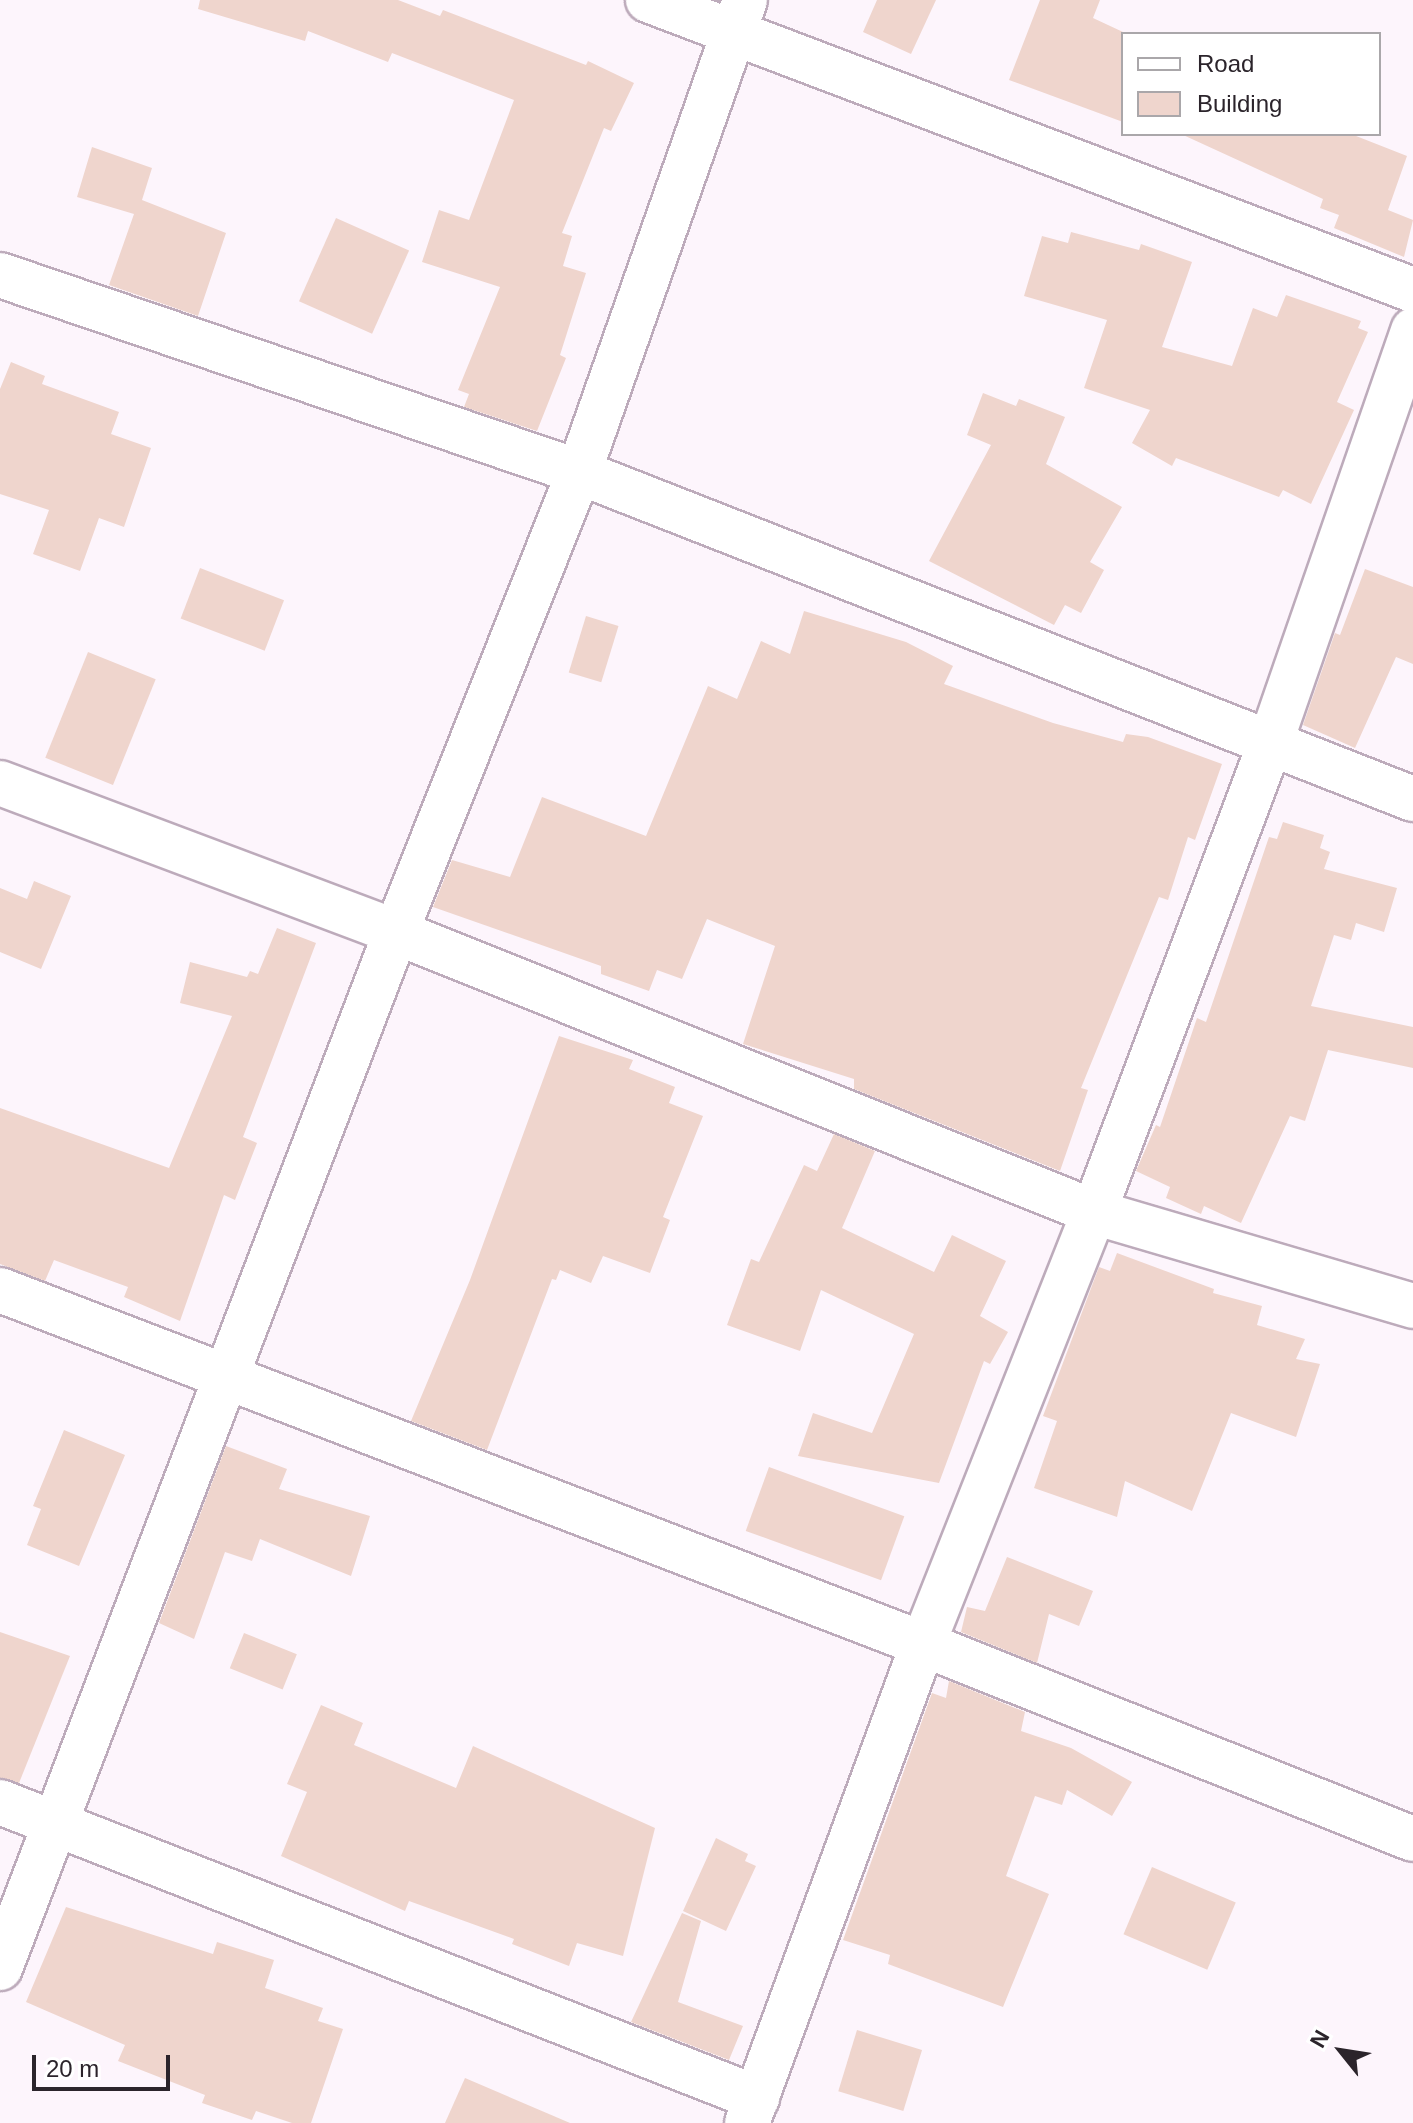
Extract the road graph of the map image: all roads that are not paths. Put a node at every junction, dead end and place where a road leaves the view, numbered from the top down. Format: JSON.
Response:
{"nodes":[{"id":1,"x":648,"y":0,"type":"edge"},
{"id":2,"x":740,"y":16,"type":"edge"},
{"id":3,"x":0,"y":275,"type":"edge"},
{"id":4,"x":1413,"y":290,"type":"edge"},
{"id":5,"x":1413,"y":330,"type":"edge"},
{"id":6,"x":579,"y":472,"type":"junction"},
{"id":7,"x":1271,"y":741,"type":"junction"},
{"id":8,"x":0,"y":783,"type":"edge"},
{"id":9,"x":1413,"y":799,"type":"edge"},
{"id":10,"x":396,"y":932,"type":"junction"},
{"id":11,"x":1094,"y":1212,"type":"junction"},
{"id":12,"x":0,"y":1290,"type":"edge"},
{"id":13,"x":1413,"y":1306,"type":"edge"},
{"id":14,"x":227,"y":1375,"type":"junction"},
{"id":15,"x":923,"y":1644,"type":"junction"},
{"id":16,"x":0,"y":1802,"type":"edge"},
{"id":17,"x":55,"y":1823,"type":"junction"},
{"id":18,"x":1413,"y":1839,"type":"edge"},
{"id":19,"x":0,"y":1968,"type":"edge"},
{"id":20,"x":752,"y":2110,"type":"edge"}],
"edges":[{"from":1,"to":2,"type":"street"},
{"from":2,"to":4,"type":"street"},
{"from":2,"to":6,"type":"street"},
{"from":3,"to":6,"type":"street"},
{"from":5,"to":7,"type":"street"},
{"from":6,"to":7,"type":"street"},
{"from":6,"to":10,"type":"street"},
{"from":7,"to":9,"type":"street"},
{"from":7,"to":11,"type":"street"},
{"from":8,"to":10,"type":"street"},
{"from":10,"to":11,"type":"street"},
{"from":10,"to":14,"type":"street"},
{"from":11,"to":13,"type":"street"},
{"from":11,"to":15,"type":"street"},
{"from":12,"to":14,"type":"street"},
{"from":14,"to":15,"type":"street"},
{"from":14,"to":17,"type":"street"},
{"from":15,"to":18,"type":"street"},
{"from":15,"to":20,"type":"street"},
{"from":16,"to":17,"type":"street"},
{"from":17,"to":19,"type":"street"},
{"from":17,"to":20,"type":"street"}]}
